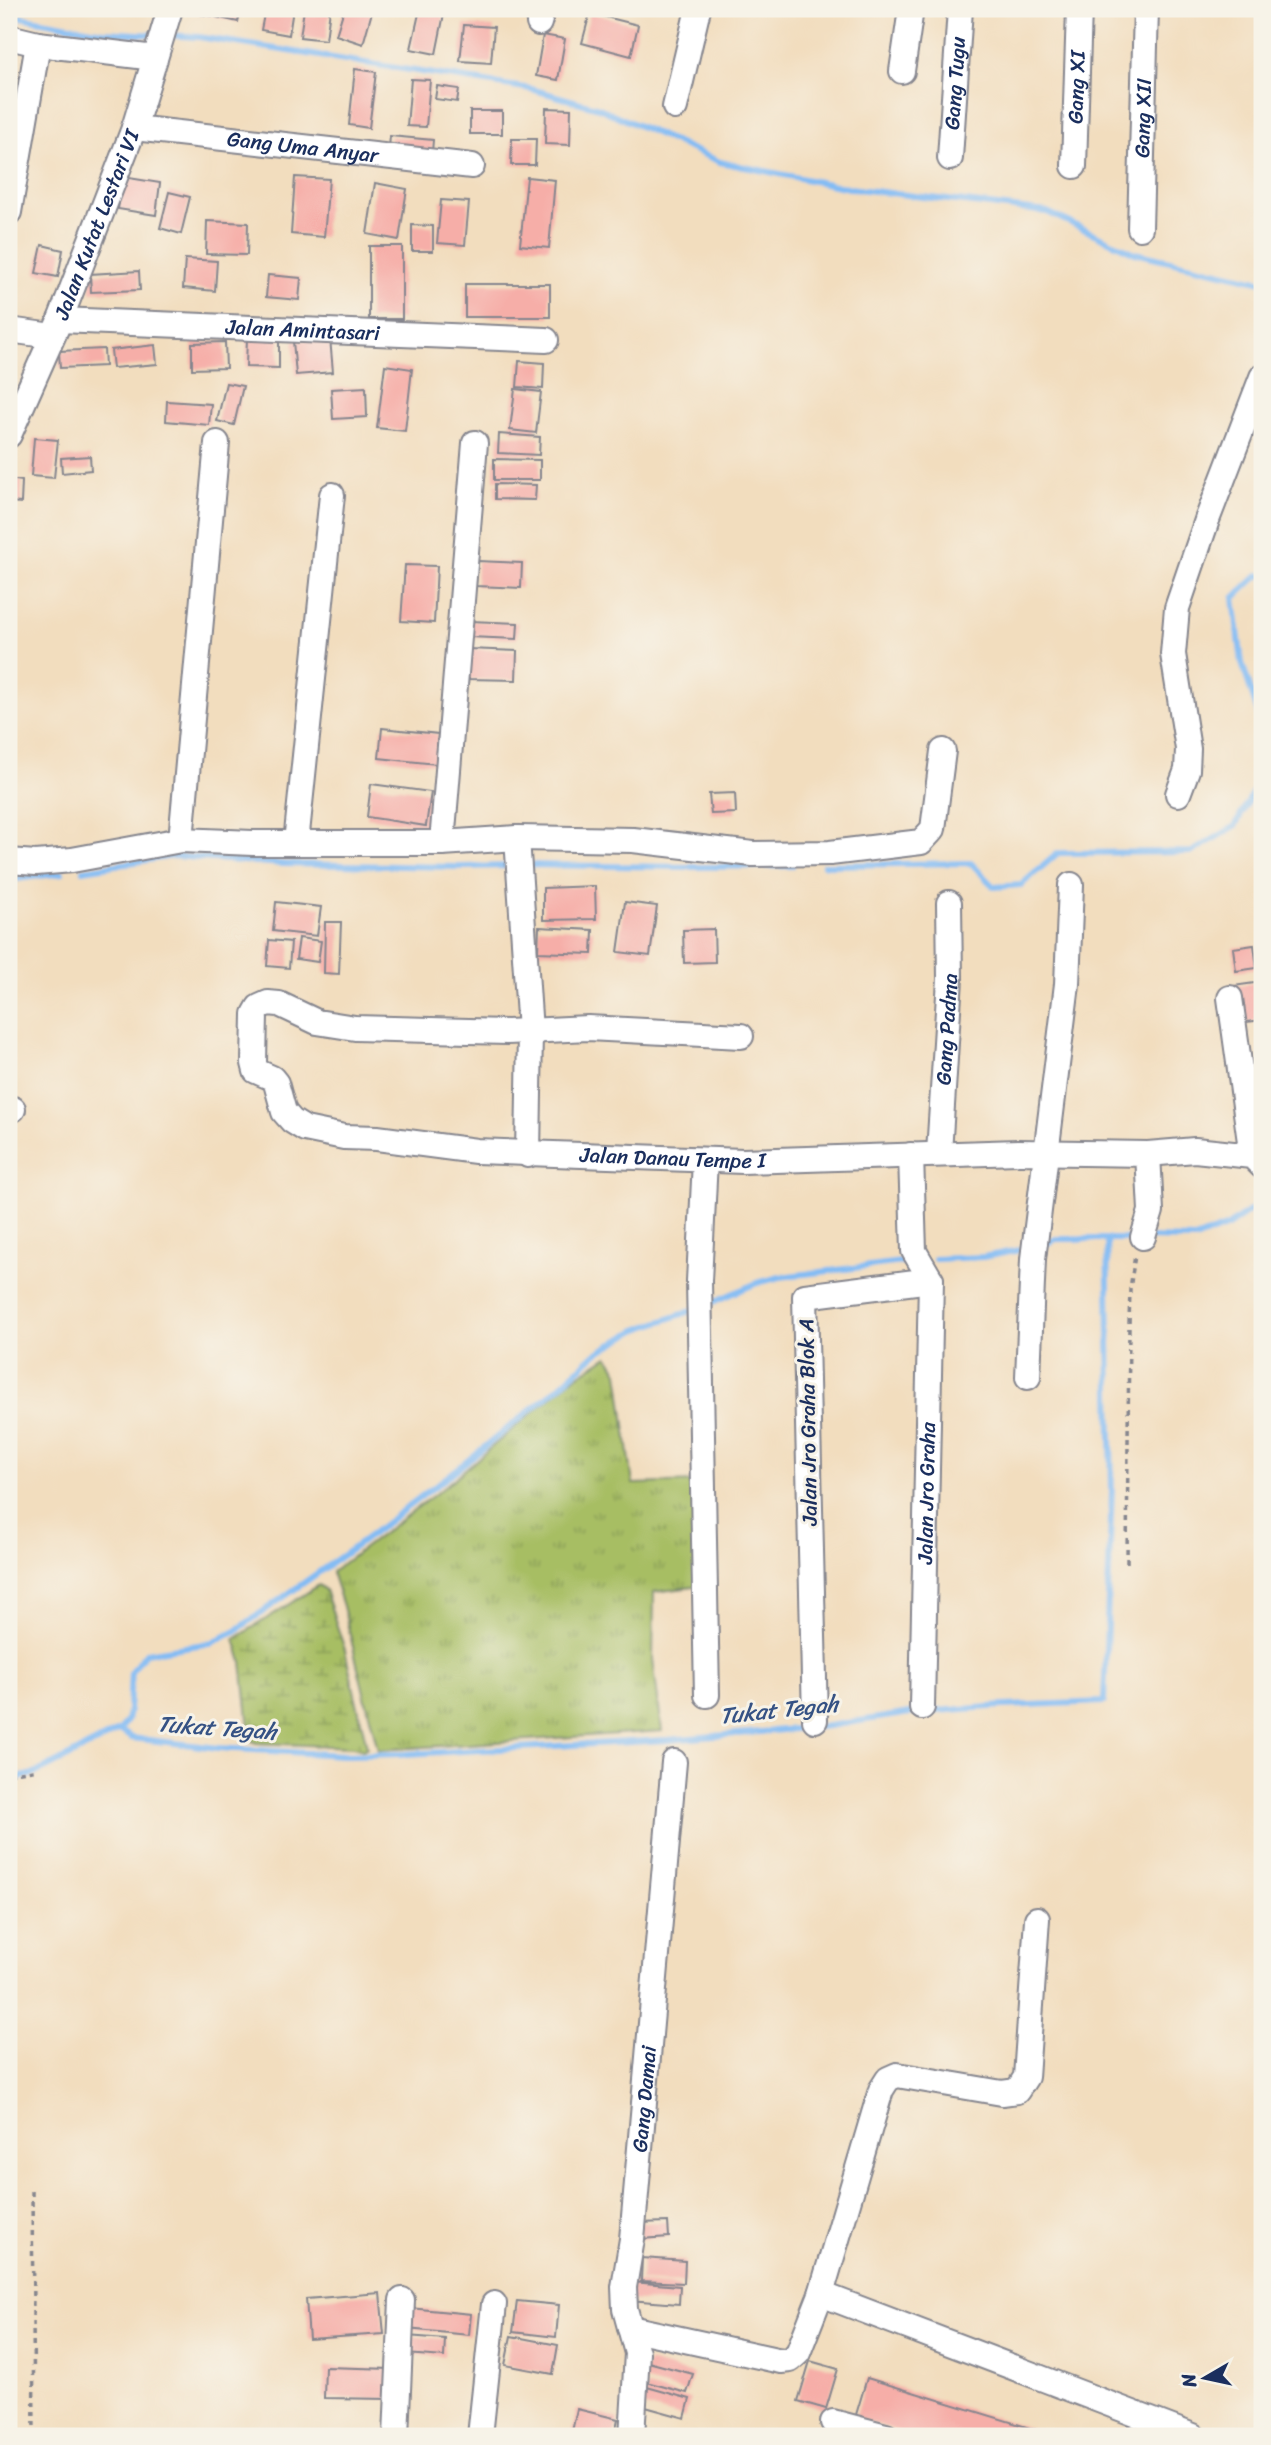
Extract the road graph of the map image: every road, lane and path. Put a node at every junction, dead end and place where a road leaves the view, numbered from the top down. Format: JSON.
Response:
{"nodes":[{"id":1,"x":698,"y":9,"type":"edge"},
{"id":2,"x":911,"y":9,"type":"edge"},
{"id":3,"x":960,"y":9,"type":"edge"},
{"id":4,"x":1079,"y":9,"type":"edge"},
{"id":5,"x":1146,"y":9,"type":"edge"},
{"id":6,"x":168,"y":14,"type":"edge"},
{"id":7,"x":9,"y":37,"type":"edge"},
{"id":8,"x":38,"y":44,"type":"junction"},
{"id":9,"x":156,"y":52,"type":"junction"},
{"id":10,"x":902,"y":71,"type":"dead end"},
{"id":11,"x":675,"y":107,"type":"dead end"},
{"id":12,"x":134,"y":128,"type":"junction"},
{"id":13,"x":950,"y":158,"type":"dead end"},
{"id":14,"x":472,"y":166,"type":"dead end"},
{"id":15,"x":1074,"y":166,"type":"dead end"},
{"id":16,"x":9,"y":212,"type":"edge"},
{"id":17,"x":1140,"y":228,"type":"dead end"},
{"id":18,"x":56,"y":328,"type":"junction"},
{"id":19,"x":9,"y":330,"type":"edge"},
{"id":20,"x":545,"y":340,"type":"dead end"},
{"id":21,"x":1262,"y":377,"type":"edge"},
{"id":22,"x":9,"y":435,"type":"edge"},
{"id":23,"x":217,"y":443,"type":"dead end"},
{"id":24,"x":475,"y":443,"type":"dead end"},
{"id":25,"x":332,"y":495,"type":"dead end"},
{"id":26,"x":943,"y":751,"type":"dead end"},
{"id":27,"x":1178,"y":794,"type":"dead end"},
{"id":28,"x":181,"y":840,"type":"junction"},
{"id":29,"x":296,"y":843,"type":"junction"},
{"id":30,"x":442,"y":843,"type":"junction"},
{"id":31,"x":518,"y":845,"type":"junction"},
{"id":32,"x":9,"y":861,"type":"edge"},
{"id":33,"x":1071,"y":885,"type":"dead end"},
{"id":34,"x":949,"y":903,"type":"dead end"},
{"id":35,"x":1230,"y":998,"type":"dead end"},
{"id":36,"x":530,"y":1031,"type":"junction"},
{"id":37,"x":741,"y":1036,"type":"dead end"},
{"id":38,"x":1048,"y":1152,"type":"junction"},
{"id":39,"x":939,"y":1153,"type":"junction"},
{"id":40,"x":1148,"y":1154,"type":"junction"},
{"id":41,"x":528,"y":1155,"type":"junction"},
{"id":42,"x":911,"y":1155,"type":"junction"},
{"id":43,"x":705,"y":1160,"type":"junction"},
{"id":44,"x":1257,"y":1161,"type":"edge"},
{"id":45,"x":1143,"y":1237,"type":"dead end"},
{"id":46,"x":1133,"y":1261,"type":"dead end"},
{"id":47,"x":931,"y":1280,"type":"junction"},
{"id":48,"x":1028,"y":1377,"type":"dead end"},
{"id":49,"x":1127,"y":1563,"type":"dead end"},
{"id":50,"x":708,"y":1695,"type":"dead end"},
{"id":51,"x":922,"y":1707,"type":"dead end"},
{"id":52,"x":816,"y":1720,"type":"dead end"},
{"id":53,"x":674,"y":1762,"type":"dead end"},
{"id":54,"x":38,"y":1769,"type":"dead end"},
{"id":55,"x":9,"y":1774,"type":"edge"},
{"id":56,"x":1037,"y":1919,"type":"dead end"},
{"id":57,"x":32,"y":2191,"type":"dead end"},
{"id":58,"x":821,"y":2294,"type":"junction"},
{"id":59,"x":402,"y":2300,"type":"dead end"},
{"id":60,"x":494,"y":2304,"type":"dead end"},
{"id":61,"x":630,"y":2328,"type":"junction"},
{"id":62,"x":833,"y":2422,"type":"dead end"},
{"id":63,"x":34,"y":2436,"type":"edge"},
{"id":64,"x":396,"y":2436,"type":"edge"},
{"id":65,"x":480,"y":2436,"type":"edge"},
{"id":66,"x":632,"y":2436,"type":"edge"},
{"id":67,"x":886,"y":2436,"type":"edge"},
{"id":68,"x":1193,"y":2436,"type":"edge"}],
"edges":[{"from":1,"to":11,"type":"street"},
{"from":2,"to":10,"type":"street"},
{"from":3,"to":13,"type":"street","name":"Gang Tugu"},
{"from":4,"to":15,"type":"street","name":"Gang XI"},
{"from":5,"to":17,"type":"street","name":"Gang XII"},
{"from":6,"to":9,"type":"street","name":"Jalan Kutat Lestari VI"},
{"from":7,"to":8,"type":"street"},
{"from":8,"to":9,"type":"street"},
{"from":8,"to":16,"type":"street"},
{"from":9,"to":12,"type":"street","name":"Jalan Kutat Lestari VI"},
{"from":12,"to":14,"type":"street","name":"Gang Uma Anyar"},
{"from":12,"to":18,"type":"street","name":"Jalan Kutat Lestari VI"},
{"from":18,"to":19,"type":"street","name":"Jalan Amintasari"},
{"from":18,"to":20,"type":"street","name":"Jalan Amintasari"},
{"from":18,"to":22,"type":"street","name":"Jalan Kutat Lestari VI"},
{"from":21,"to":27,"type":"street"},
{"from":23,"to":28,"type":"street"},
{"from":24,"to":30,"type":"street"},
{"from":25,"to":29,"type":"street"},
{"from":26,"to":31,"type":"street"},
{"from":28,"to":29,"type":"street"},
{"from":28,"to":32,"type":"street"},
{"from":29,"to":30,"type":"street"},
{"from":30,"to":31,"type":"street"},
{"from":31,"to":36,"type":"street"},
{"from":33,"to":38,"type":"street"},
{"from":34,"to":39,"type":"street","name":"Gang Padma"},
{"from":35,"to":44,"type":"street"},
{"from":36,"to":37,"type":"street"},
{"from":36,"to":41,"type":"street"},
{"from":36,"to":41,"type":"street","name":"Jalan Danau Tempe I"},
{"from":38,"to":39,"type":"street","name":"Jalan Danau Tempe I"},
{"from":38,"to":40,"type":"street","name":"Jalan Danau Tempe I"},
{"from":38,"to":48,"type":"street"},
{"from":39,"to":42,"type":"street","name":"Jalan Danau Tempe I"},
{"from":40,"to":44,"type":"street","name":"Jalan Danau Tempe I"},
{"from":40,"to":45,"type":"street"},
{"from":41,"to":43,"type":"street","name":"Jalan Danau Tempe I"},
{"from":42,"to":43,"type":"street","name":"Jalan Danau Tempe I"},
{"from":42,"to":47,"type":"street"},
{"from":43,"to":50,"type":"street"},
{"from":46,"to":49,"type":"path"},
{"from":47,"to":51,"type":"street","name":"Jalan Jro Graha"},
{"from":47,"to":52,"type":"street","name":"Jalan Jro Graha Blok A"},
{"from":53,"to":61,"type":"street","name":"Gang Damai"},
{"from":54,"to":55,"type":"path"},
{"from":56,"to":58,"type":"street"},
{"from":57,"to":63,"type":"path"},
{"from":58,"to":61,"type":"street"},
{"from":58,"to":68,"type":"street"},
{"from":59,"to":64,"type":"street"},
{"from":60,"to":65,"type":"street"},
{"from":61,"to":66,"type":"street","name":"Gang Damai"},
{"from":62,"to":67,"type":"street"}]}
